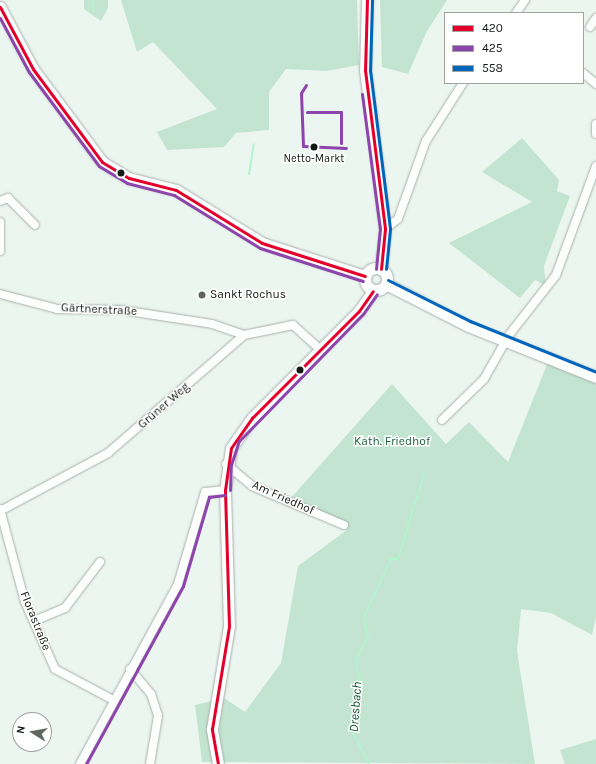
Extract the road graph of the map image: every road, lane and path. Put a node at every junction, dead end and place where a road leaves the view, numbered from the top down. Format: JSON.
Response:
{"nodes":[{"id":1,"x":367,"y":0,"type":"edge"},
{"id":2,"x":525,"y":0,"type":"edge"},
{"id":3,"x":0,"y":7,"type":"edge"},
{"id":4,"x":517,"y":12,"type":"edge"},
{"id":5,"x":596,"y":18,"type":"edge"},
{"id":6,"x":590,"y":27,"type":"dead end"},
{"id":7,"x":584,"y":75,"type":"edge"},
{"id":8,"x":462,"y":84,"type":"edge"},
{"id":9,"x":596,"y":84,"type":"edge"},
{"id":10,"x":596,"y":124,"type":"edge"},
{"id":11,"x":596,"y":134,"type":"edge"},
{"id":12,"x":596,"y":166,"type":"edge"},
{"id":13,"x":0,"y":201,"type":"edge"},
{"id":14,"x":0,"y":222,"type":"edge"},
{"id":15,"x":35,"y":225,"type":"dead end"},
{"id":16,"x":385,"y":229,"type":"junction"},
{"id":17,"x":0,"y":252,"type":"edge"},
{"id":18,"x":381,"y":269,"type":"junction"},
{"id":19,"x":365,"y":276,"type":"junction"},
{"id":20,"x":386,"y":284,"type":"junction"},
{"id":21,"x":373,"y":291,"type":"junction"},
{"id":22,"x":0,"y":294,"type":"edge"},
{"id":23,"x":244,"y":335,"type":"junction"},
{"id":24,"x":506,"y":341,"type":"junction"},
{"id":25,"x":321,"y":350,"type":"junction"},
{"id":26,"x":596,"y":377,"type":"edge"},
{"id":27,"x":442,"y":420,"type":"dead end"},
{"id":28,"x":226,"y":464,"type":"junction"},
{"id":29,"x":225,"y":490,"type":"junction"},
{"id":30,"x":0,"y":510,"type":"edge"},
{"id":31,"x":344,"y":525,"type":"dead end"},
{"id":32,"x":100,"y":562,"type":"dead end"},
{"id":33,"x":34,"y":621,"type":"junction"},
{"id":34,"x":130,"y":669,"type":"junction"},
{"id":35,"x":113,"y":700,"type":"junction"},
{"id":36,"x":80,"y":764,"type":"edge"},
{"id":37,"x":150,"y":764,"type":"edge"},
{"id":38,"x":218,"y":764,"type":"edge"}],
"edges":[{"from":1,"to":16,"type":"main road"},
{"from":2,"to":4,"type":"street"},
{"from":3,"to":19,"type":"main road"},
{"from":5,"to":6,"type":"street"},
{"from":7,"to":9,"type":"street"},
{"from":8,"to":16,"type":"street"},
{"from":10,"to":11,"type":"street"},
{"from":12,"to":24,"type":"street"},
{"from":13,"to":15,"type":"street"},
{"from":14,"to":17,"type":"street"},
{"from":16,"to":18,"type":"main road"},
{"from":18,"to":19,"type":"main road"},
{"from":18,"to":20,"type":"main road"},
{"from":19,"to":21,"type":"main road"},
{"from":20,"to":21,"type":"main road"},
{"from":20,"to":24,"type":"main road"},
{"from":21,"to":25,"type":"main road"},
{"from":22,"to":23,"type":"street","name":"Gärtnerstraße"},
{"from":23,"to":25,"type":"street","name":"Grüner Weg"},
{"from":23,"to":30,"type":"street","name":"Grüner Weg"},
{"from":24,"to":26,"type":"main road"},
{"from":24,"to":27,"type":"street"},
{"from":25,"to":28,"type":"main road"},
{"from":28,"to":29,"type":"main road"},
{"from":28,"to":31,"type":"street","name":"Am Friedhof"},
{"from":29,"to":34,"type":"street"},
{"from":29,"to":38,"type":"main road"},
{"from":30,"to":33,"type":"street","name":"Florastraße"},
{"from":32,"to":33,"type":"street"},
{"from":33,"to":35,"type":"street","name":"Florastraße"},
{"from":34,"to":35,"type":"street"},
{"from":34,"to":37,"type":"street"},
{"from":35,"to":36,"type":"street"}]}
